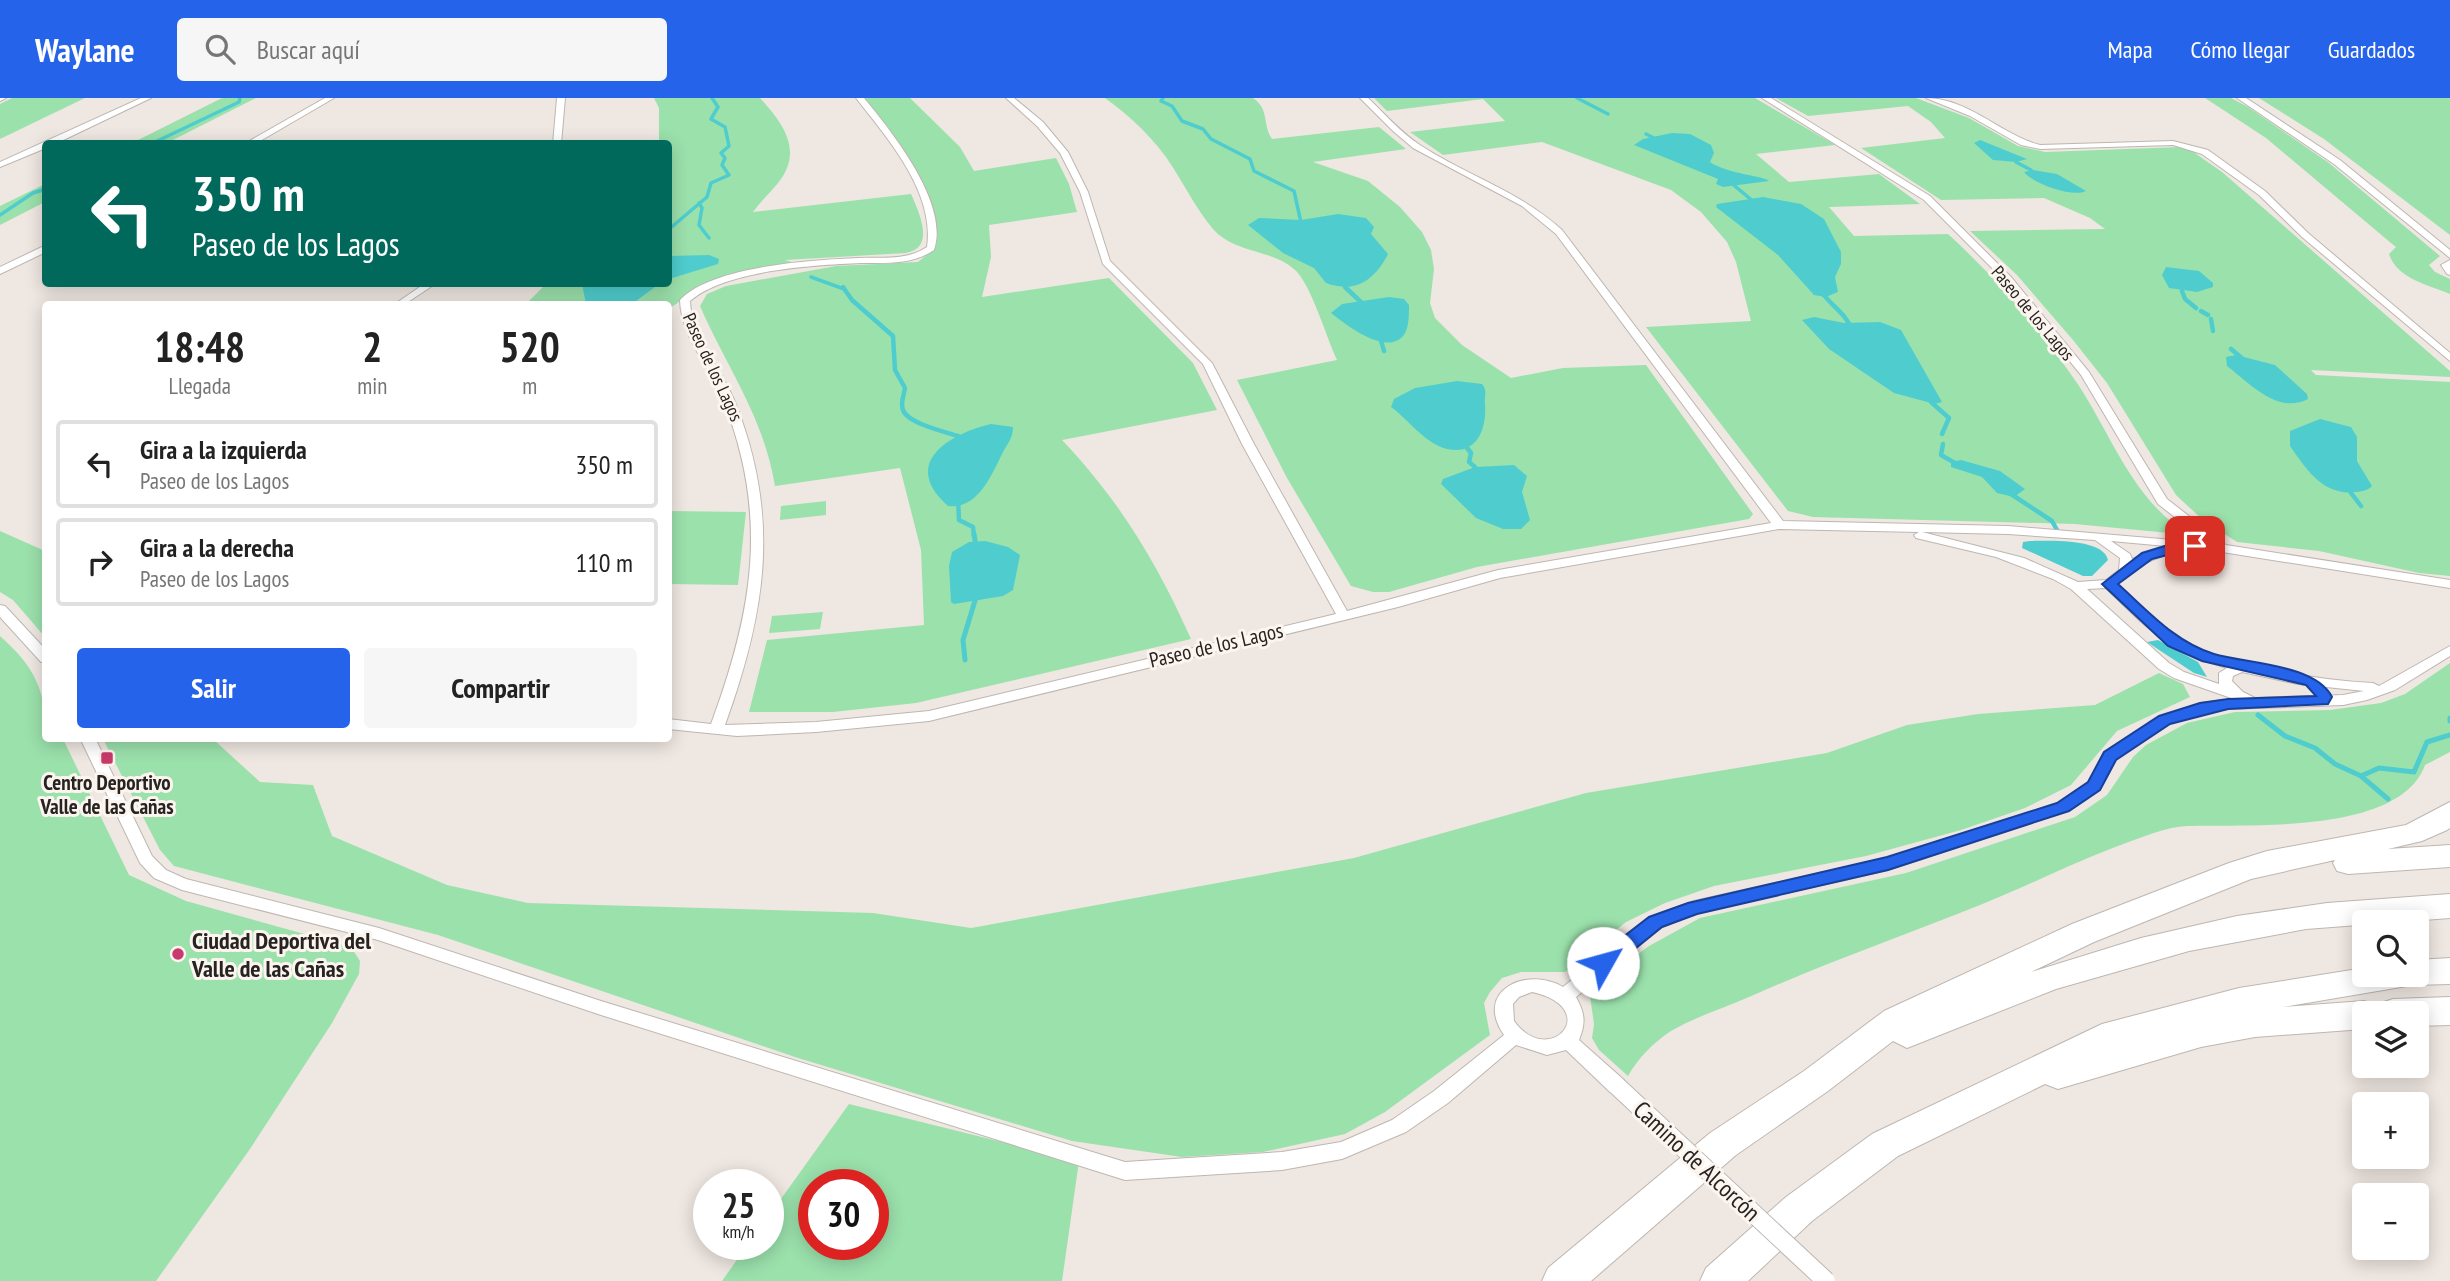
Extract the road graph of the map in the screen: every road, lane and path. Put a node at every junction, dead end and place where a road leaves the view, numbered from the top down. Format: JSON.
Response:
{"nodes":[{"id":1,"x":147,"y":98,"type":"edge"},
{"id":2,"x":330,"y":98,"type":"edge"},
{"id":3,"x":561,"y":98,"type":"edge"},
{"id":4,"x":860,"y":98,"type":"edge"},
{"id":5,"x":1010,"y":98,"type":"edge"},
{"id":6,"x":1364,"y":98,"type":"edge"},
{"id":7,"x":1766,"y":98,"type":"edge"},
{"id":8,"x":1930,"y":98,"type":"edge"},
{"id":9,"x":2241,"y":98,"type":"edge"},
{"id":10,"x":2252,"y":98,"type":"edge"},
{"id":11,"x":56,"y":140,"type":"edge"},
{"id":12,"x":255,"y":140,"type":"edge"},
{"id":13,"x":557,"y":140,"type":"edge"},
{"id":14,"x":42,"y":146,"type":"edge"},
{"id":15,"x":0,"y":165,"type":"edge"},
{"id":16,"x":2450,"y":244,"type":"edge"},
{"id":17,"x":42,"y":250,"type":"edge"},
{"id":18,"x":2450,"y":255,"type":"edge"},
{"id":19,"x":2450,"y":263,"type":"edge"},
{"id":20,"x":0,"y":271,"type":"edge"},
{"id":21,"x":2450,"y":272,"type":"edge"},
{"id":22,"x":425,"y":287,"type":"edge"},
{"id":23,"x":404,"y":301,"type":"edge"},
{"id":24,"x":2450,"y":358,"type":"edge"},
{"id":25,"x":1779,"y":525,"type":"junction"},
{"id":26,"x":1888,"y":527,"type":"junction"},
{"id":27,"x":2008,"y":530,"type":"junction"},
{"id":28,"x":2085,"y":535,"type":"junction"},
{"id":29,"x":2181,"y":546,"type":"junction"},
{"id":30,"x":2222,"y":548,"type":"junction"},
{"id":31,"x":2014,"y":559,"type":"junction"},
{"id":32,"x":2125,"y":570,"type":"junction"},
{"id":33,"x":2109,"y":584,"type":"junction"},
{"id":34,"x":2450,"y":584,"type":"edge"},
{"id":35,"x":2076,"y":586,"type":"junction"},
{"id":36,"x":4,"y":613,"type":"edge"},
{"id":37,"x":1343,"y":615,"type":"junction"},
{"id":38,"x":2450,"y":650,"type":"edge"},
{"id":39,"x":42,"y":655,"type":"edge"},
{"id":40,"x":2245,"y":667,"type":"junction"},
{"id":41,"x":2311,"y":681,"type":"junction"},
{"id":42,"x":2200,"y":683,"type":"junction"},
{"id":43,"x":2390,"y":687,"type":"junction"},
{"id":44,"x":2247,"y":699,"type":"junction"},
{"id":45,"x":2322,"y":701,"type":"junction"},
{"id":46,"x":2200,"y":708,"type":"junction"},
{"id":47,"x":672,"y":724,"type":"edge"},
{"id":48,"x":717,"y":728,"type":"junction"},
{"id":49,"x":90,"y":742,"type":"edge"},
{"id":50,"x":2450,"y":812,"type":"edge"},
{"id":51,"x":2450,"y":856,"type":"edge"},
{"id":52,"x":2195,"y":889,"type":"junction"},
{"id":53,"x":2450,"y":905,"type":"edge"},
{"id":54,"x":2450,"y":971,"type":"edge"},
{"id":55,"x":2429,"y":972,"type":"edge"},
{"id":56,"x":2352,"y":983,"type":"edge"},
{"id":57,"x":1565,"y":996,"type":"junction"},
{"id":58,"x":2450,"y":1011,"type":"edge"},
{"id":59,"x":2429,"y":1012,"type":"edge"},
{"id":60,"x":2352,"y":1016,"type":"edge"},
{"id":61,"x":1516,"y":1036,"type":"junction"},
{"id":62,"x":1568,"y":1041,"type":"junction"},
{"id":63,"x":1816,"y":1081,"type":"junction"},
{"id":64,"x":1999,"y":1090,"type":"junction"},
{"id":65,"x":1562,"y":1281,"type":"edge"},
{"id":66,"x":1720,"y":1281,"type":"edge"},
{"id":67,"x":1826,"y":1281,"type":"edge"}],
"edges":[{"from":1,"to":11,"type":"street"},
{"from":2,"to":12,"type":"street"},
{"from":3,"to":13,"type":"street"},
{"from":4,"to":48,"type":"street","name":"Paseo de los Lagos"},
{"from":5,"to":37,"type":"street"},
{"from":6,"to":25,"type":"street"},
{"from":7,"to":30,"type":"street","name":"Paseo de los Lagos"},
{"from":8,"to":24,"type":"street"},
{"from":9,"to":18,"type":"street"},
{"from":10,"to":16,"type":"street"},
{"from":14,"to":15,"type":"street"},
{"from":17,"to":20,"type":"street"},
{"from":19,"to":21,"type":"street"},
{"from":22,"to":23,"type":"street"},
{"from":25,"to":26,"type":"street","name":"Paseo de los Lagos"},
{"from":25,"to":37,"type":"street","name":"Paseo de los Lagos"},
{"from":26,"to":27,"type":"street","name":"Paseo de los Lagos"},
{"from":26,"to":31,"type":"street","name":"Paseo de los Lagos"},
{"from":27,"to":28,"type":"street","name":"Paseo de los Lagos"},
{"from":27,"to":31,"type":"street"},
{"from":28,"to":29,"type":"street","name":"Paseo de los Lagos"},
{"from":28,"to":32,"type":"street","name":"Paseo de los Lagos"},
{"from":29,"to":30,"type":"street","name":"Paseo de los Lagos"},
{"from":29,"to":32,"type":"street","name":"Paseo de los Lagos"},
{"from":30,"to":34,"type":"street","name":"Paseo de los Lagos"},
{"from":31,"to":35,"type":"street","name":"Paseo de los Lagos"},
{"from":32,"to":33,"type":"street","name":"Paseo de los Lagos"},
{"from":33,"to":35,"type":"street","name":"Paseo de los Lagos"},
{"from":33,"to":40,"type":"street"},
{"from":35,"to":42,"type":"street","name":"Paseo de los Lagos"},
{"from":36,"to":39,"type":"street"},
{"from":37,"to":48,"type":"street","name":"Paseo de los Lagos"},
{"from":38,"to":43,"type":"street"},
{"from":40,"to":41,"type":"street"},
{"from":40,"to":44,"type":"street"},
{"from":41,"to":43,"type":"street"},
{"from":41,"to":45,"type":"street"},
{"from":42,"to":44,"type":"street","name":"Paseo de los Lagos"},
{"from":42,"to":46,"type":"street"},
{"from":43,"to":45,"type":"street"},
{"from":44,"to":45,"type":"street"},
{"from":44,"to":46,"type":"street"},
{"from":46,"to":57,"type":"street"},
{"from":47,"to":48,"type":"street","name":"Paseo de los Lagos"},
{"from":49,"to":61,"type":"street"},
{"from":50,"to":52,"type":"highway"},
{"from":51,"to":52,"type":"highway"},
{"from":52,"to":63,"type":"highway"},
{"from":53,"to":63,"type":"highway"},
{"from":54,"to":55,"type":"highway"},
{"from":56,"to":64,"type":"highway"},
{"from":57,"to":61,"type":"street"},
{"from":57,"to":62,"type":"street"},
{"from":58,"to":59,"type":"highway"},
{"from":60,"to":64,"type":"highway"},
{"from":61,"to":62,"type":"street"},
{"from":62,"to":67,"type":"street","name":"Camino de Alcorcón","bridge":true},
{"from":63,"to":65,"type":"highway"},
{"from":64,"to":66,"type":"highway"}]}
